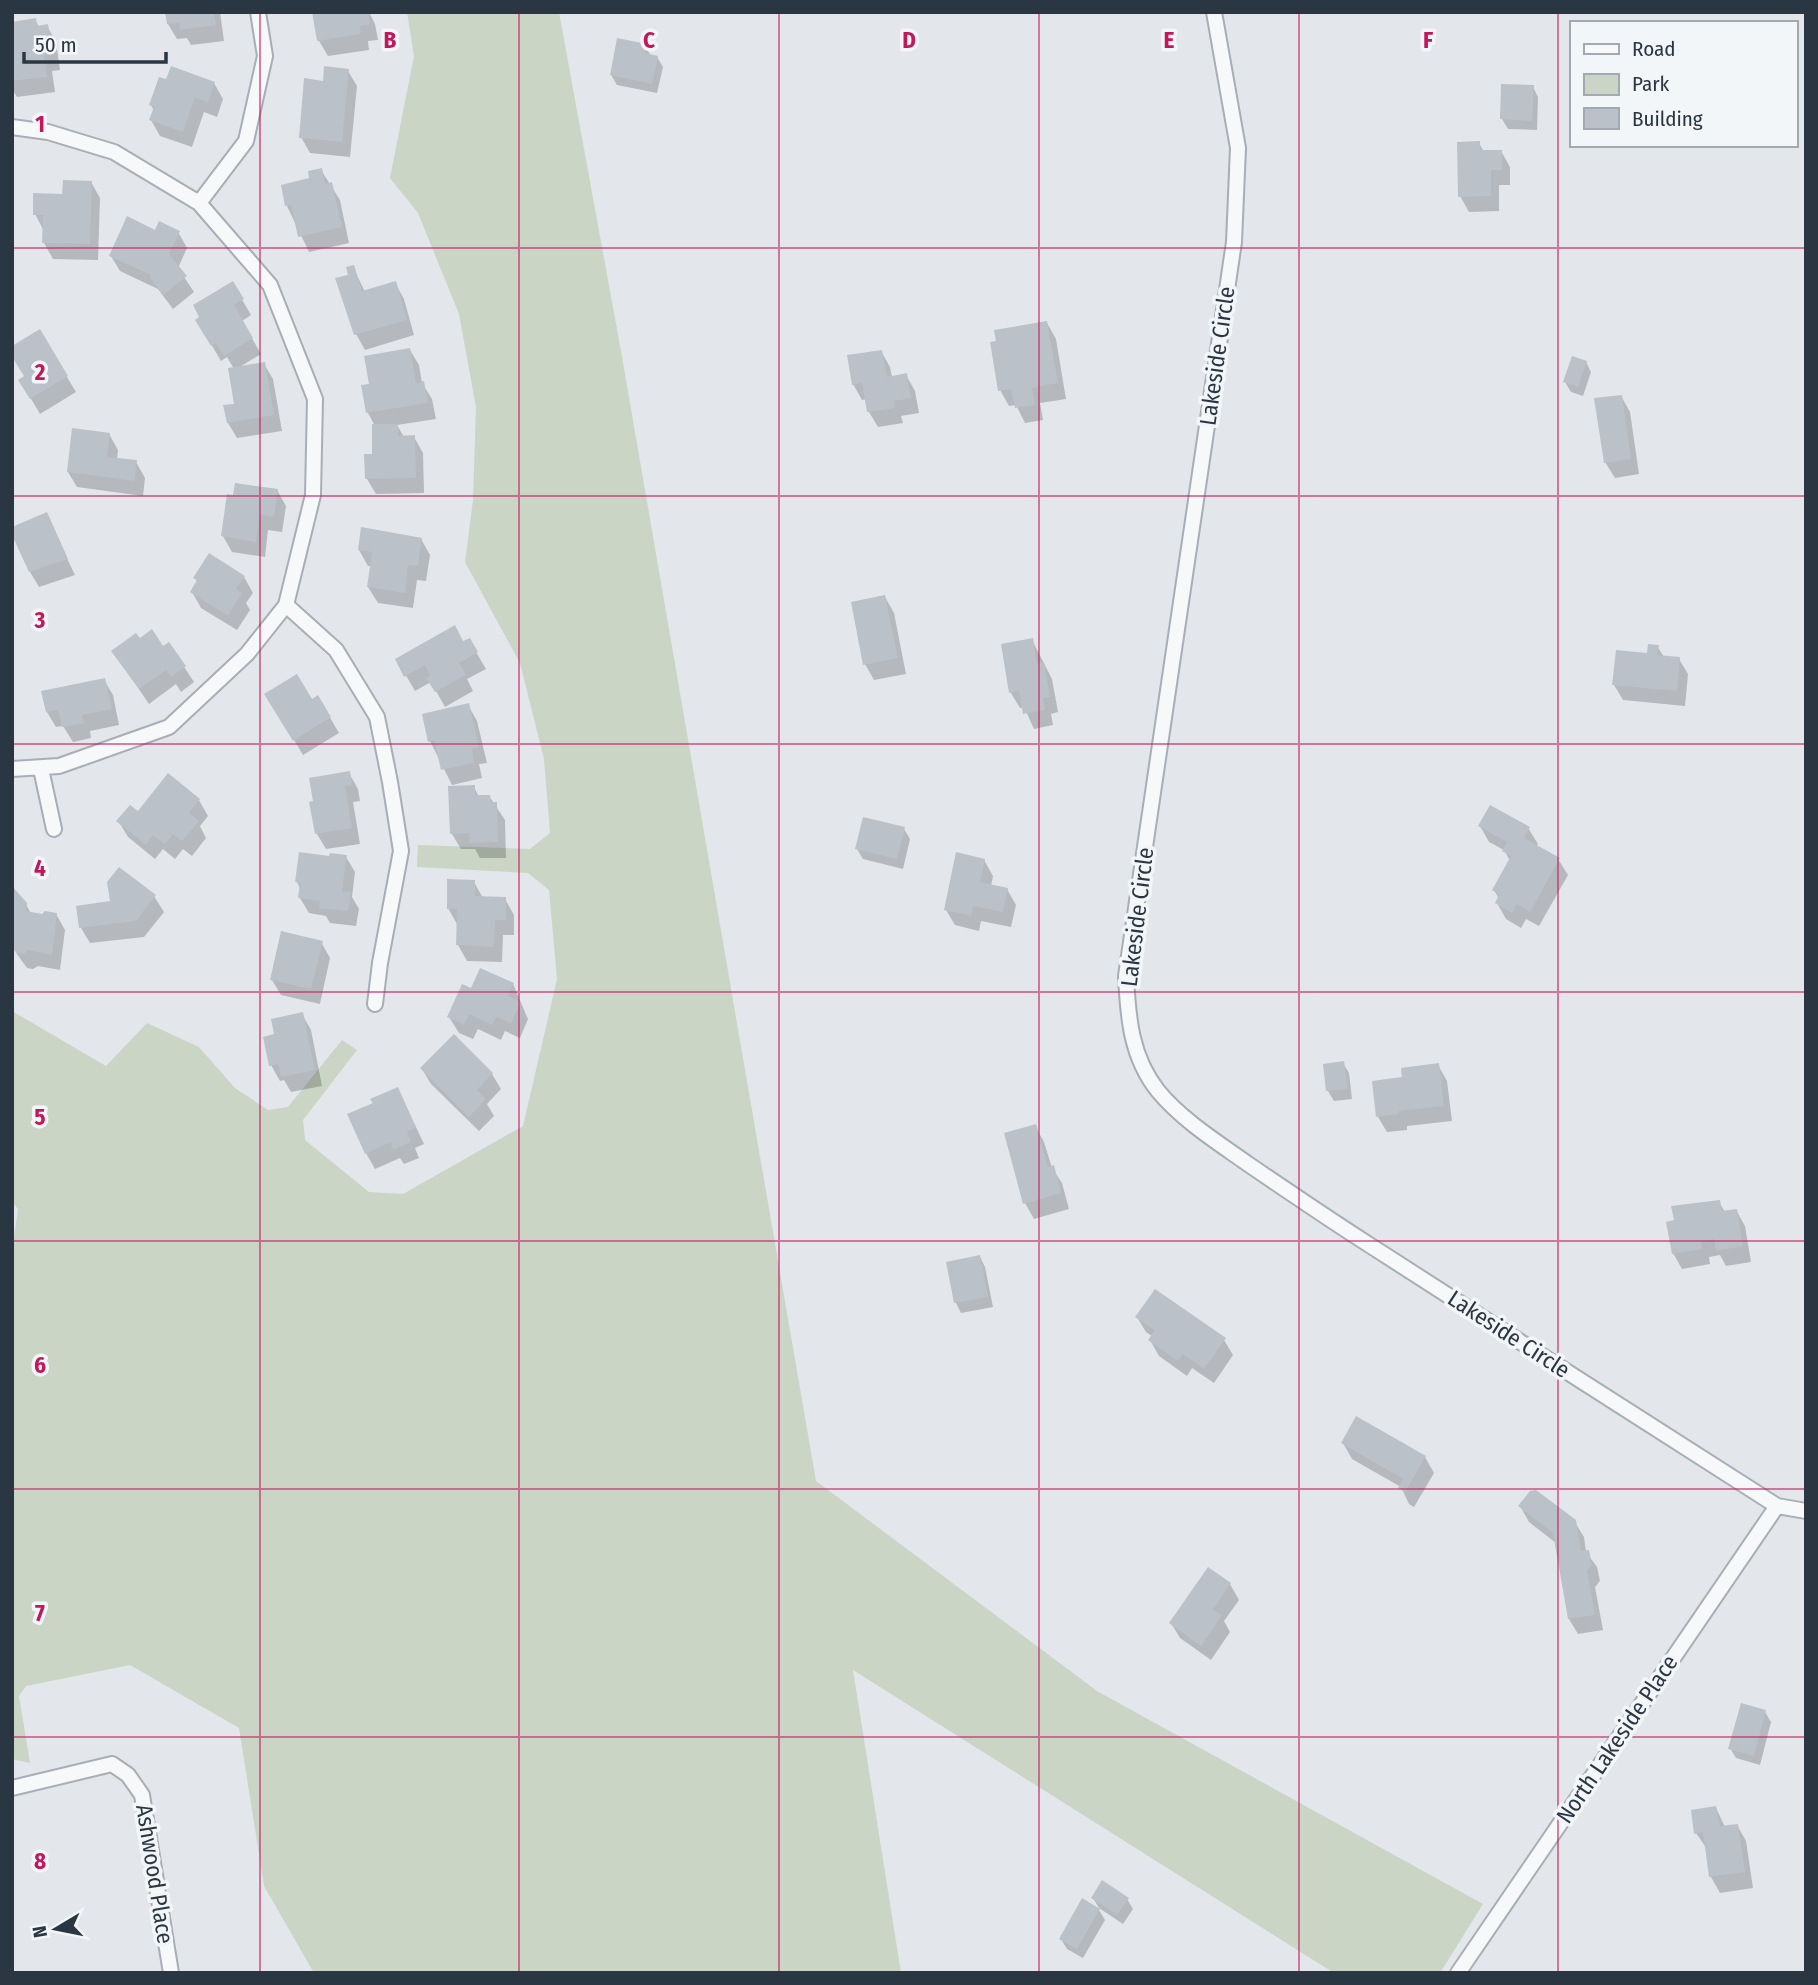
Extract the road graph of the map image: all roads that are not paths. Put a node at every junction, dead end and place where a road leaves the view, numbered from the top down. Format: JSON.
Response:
{"nodes":[{"id":1,"x":258,"y":12,"type":"edge"},
{"id":2,"x":1214,"y":12,"type":"edge"},
{"id":3,"x":12,"y":127,"type":"edge"},
{"id":4,"x":199,"y":203,"type":"junction"},
{"id":5,"x":286,"y":604,"type":"junction"},
{"id":6,"x":12,"y":769,"type":"edge"},
{"id":7,"x":41,"y":769,"type":"junction"},
{"id":8,"x":54,"y":829,"type":"dead end"},
{"id":9,"x":375,"y":1004,"type":"dead end"},
{"id":10,"x":1777,"y":1506,"type":"junction"},
{"id":11,"x":1806,"y":1511,"type":"edge"},
{"id":12,"x":12,"y":1788,"type":"edge"},
{"id":13,"x":171,"y":1973,"type":"edge"},
{"id":14,"x":1458,"y":1973,"type":"edge"}],
"edges":[{"from":1,"to":4,"type":"street"},
{"from":2,"to":10,"type":"street","name":"Lakeside Circle"},
{"from":3,"to":4,"type":"street"},
{"from":4,"to":5,"type":"street"},
{"from":5,"to":7,"type":"street"},
{"from":5,"to":9,"type":"street"},
{"from":6,"to":7,"type":"street"},
{"from":7,"to":8,"type":"street"},
{"from":10,"to":11,"type":"street","name":"Lakeside Circle"},
{"from":10,"to":14,"type":"street","name":"North Lakeside Place"},
{"from":12,"to":13,"type":"street","name":"Ashwood Place"}]}
